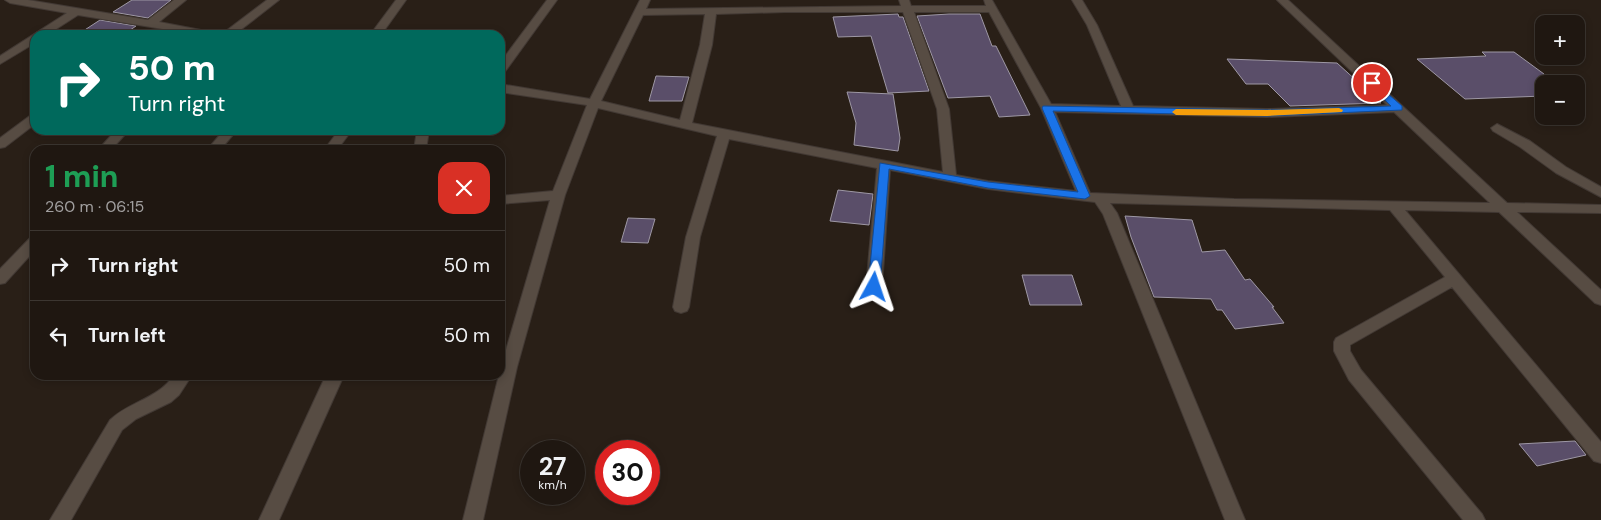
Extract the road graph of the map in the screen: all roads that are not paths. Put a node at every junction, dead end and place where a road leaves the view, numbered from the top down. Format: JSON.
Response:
{"nodes":[{"id":1,"x":10,"y":0,"type":"edge"},
{"id":2,"x":181,"y":0,"type":"edge"},
{"id":3,"x":274,"y":0,"type":"edge"},
{"id":4,"x":400,"y":0,"type":"edge"},
{"id":5,"x":552,"y":0,"type":"edge"},
{"id":6,"x":645,"y":0,"type":"edge"},
{"id":7,"x":1077,"y":0,"type":"edge"},
{"id":8,"x":1282,"y":0,"type":"edge"},
{"id":9,"x":41,"y":2,"type":"edge"},
{"id":10,"x":783,"y":4,"type":"edge"},
{"id":11,"x":906,"y":4,"type":"edge"},
{"id":12,"x":989,"y":5,"type":"edge"},
{"id":13,"x":76,"y":11,"type":"junction"},
{"id":14,"x":711,"y":11,"type":"junction"},
{"id":15,"x":639,"y":12,"type":"junction"},
{"id":16,"x":154,"y":24,"type":"junction"},
{"id":17,"x":48,"y":30,"type":"edge"},
{"id":18,"x":149,"y":30,"type":"edge"},
{"id":19,"x":189,"y":30,"type":"edge"},
{"id":20,"x":234,"y":30,"type":"edge"},
{"id":21,"x":379,"y":30,"type":"edge"},
{"id":22,"x":30,"y":41,"type":"edge"},
{"id":23,"x":0,"y":61,"type":"edge"},
{"id":24,"x":505,"y":64,"type":"edge"},
{"id":25,"x":505,"y":89,"type":"edge"},
{"id":26,"x":594,"y":103,"type":"junction"},
{"id":27,"x":1047,"y":108,"type":"junction"},
{"id":28,"x":1399,"y":108,"type":"junction"},
{"id":29,"x":1129,"y":111,"type":"junction"},
{"id":30,"x":30,"y":122,"type":"edge"},
{"id":31,"x":685,"y":124,"type":"junction"},
{"id":32,"x":1497,"y":128,"type":"dead end"},
{"id":33,"x":724,"y":134,"type":"junction"},
{"id":34,"x":118,"y":135,"type":"edge"},
{"id":35,"x":226,"y":135,"type":"edge"},
{"id":36,"x":342,"y":135,"type":"edge"},
{"id":37,"x":0,"y":144,"type":"edge"},
{"id":38,"x":109,"y":145,"type":"edge"},
{"id":39,"x":217,"y":145,"type":"edge"},
{"id":40,"x":334,"y":145,"type":"edge"},
{"id":41,"x":884,"y":165,"type":"junction"},
{"id":42,"x":950,"y":178,"type":"junction"},
{"id":43,"x":1601,"y":193,"type":"edge"},
{"id":44,"x":558,"y":195,"type":"junction"},
{"id":45,"x":1092,"y":197,"type":"junction"},
{"id":46,"x":505,"y":200,"type":"edge"},
{"id":47,"x":1393,"y":205,"type":"junction"},
{"id":48,"x":1501,"y":207,"type":"junction"},
{"id":49,"x":1601,"y":209,"type":"edge"},
{"id":50,"x":30,"y":246,"type":"edge"},
{"id":51,"x":1,"y":277,"type":"edge"},
{"id":52,"x":1454,"y":279,"type":"junction"},
{"id":53,"x":874,"y":287,"type":"dead end"},
{"id":54,"x":1601,"y":299,"type":"edge"},
{"id":55,"x":681,"y":307,"type":"dead end"},
{"id":56,"x":179,"y":380,"type":"edge"},
{"id":57,"x":333,"y":380,"type":"edge"},
{"id":58,"x":1601,"y":455,"type":"edge"},
{"id":59,"x":60,"y":520,"type":"edge"},
{"id":60,"x":269,"y":520,"type":"edge"},
{"id":61,"x":473,"y":520,"type":"edge"},
{"id":62,"x":1235,"y":520,"type":"edge"},
{"id":63,"x":1475,"y":520,"type":"edge"}],
"edges":[{"from":1,"to":9,"type":"street"},
{"from":2,"to":16,"type":"street"},
{"from":3,"to":20,"type":"street"},
{"from":4,"to":21,"type":"street"},
{"from":5,"to":24,"type":"street"},
{"from":6,"to":15,"type":"street"},
{"from":7,"to":29,"type":"street"},
{"from":8,"to":28,"type":"street"},
{"from":9,"to":13,"type":"street"},
{"from":10,"to":11,"type":"street"},
{"from":10,"to":14,"type":"street"},
{"from":11,"to":12,"type":"street"},
{"from":11,"to":42,"type":"street"},
{"from":12,"to":27,"type":"street"},
{"from":13,"to":16,"type":"street"},
{"from":13,"to":17,"type":"street"},
{"from":14,"to":15,"type":"street"},
{"from":14,"to":31,"type":"street"},
{"from":15,"to":26,"type":"street"},
{"from":16,"to":18,"type":"street"},
{"from":16,"to":19,"type":"street"},
{"from":22,"to":23,"type":"street"},
{"from":25,"to":26,"type":"street"},
{"from":26,"to":31,"type":"street"},
{"from":26,"to":44,"type":"street"},
{"from":27,"to":29,"type":"street"},
{"from":27,"to":45,"type":"street"},
{"from":28,"to":29,"type":"street"},
{"from":28,"to":48,"type":"street"},
{"from":30,"to":37,"type":"street"},
{"from":31,"to":33,"type":"street"},
{"from":32,"to":43,"type":"street"},
{"from":33,"to":41,"type":"street"},
{"from":33,"to":55,"type":"street"},
{"from":34,"to":38,"type":"street"},
{"from":35,"to":39,"type":"street"},
{"from":36,"to":40,"type":"street"},
{"from":41,"to":42,"type":"street"},
{"from":41,"to":53,"type":"street"},
{"from":42,"to":45,"type":"street"},
{"from":44,"to":46,"type":"street"},
{"from":44,"to":61,"type":"street"},
{"from":45,"to":47,"type":"street"},
{"from":45,"to":62,"type":"street"},
{"from":47,"to":48,"type":"street"},
{"from":47,"to":52,"type":"street"},
{"from":48,"to":49,"type":"street"},
{"from":48,"to":54,"type":"street"},
{"from":50,"to":51,"type":"street"},
{"from":52,"to":58,"type":"street"},
{"from":52,"to":63,"type":"street"},
{"from":56,"to":59,"type":"street"},
{"from":57,"to":60,"type":"street"}]}
